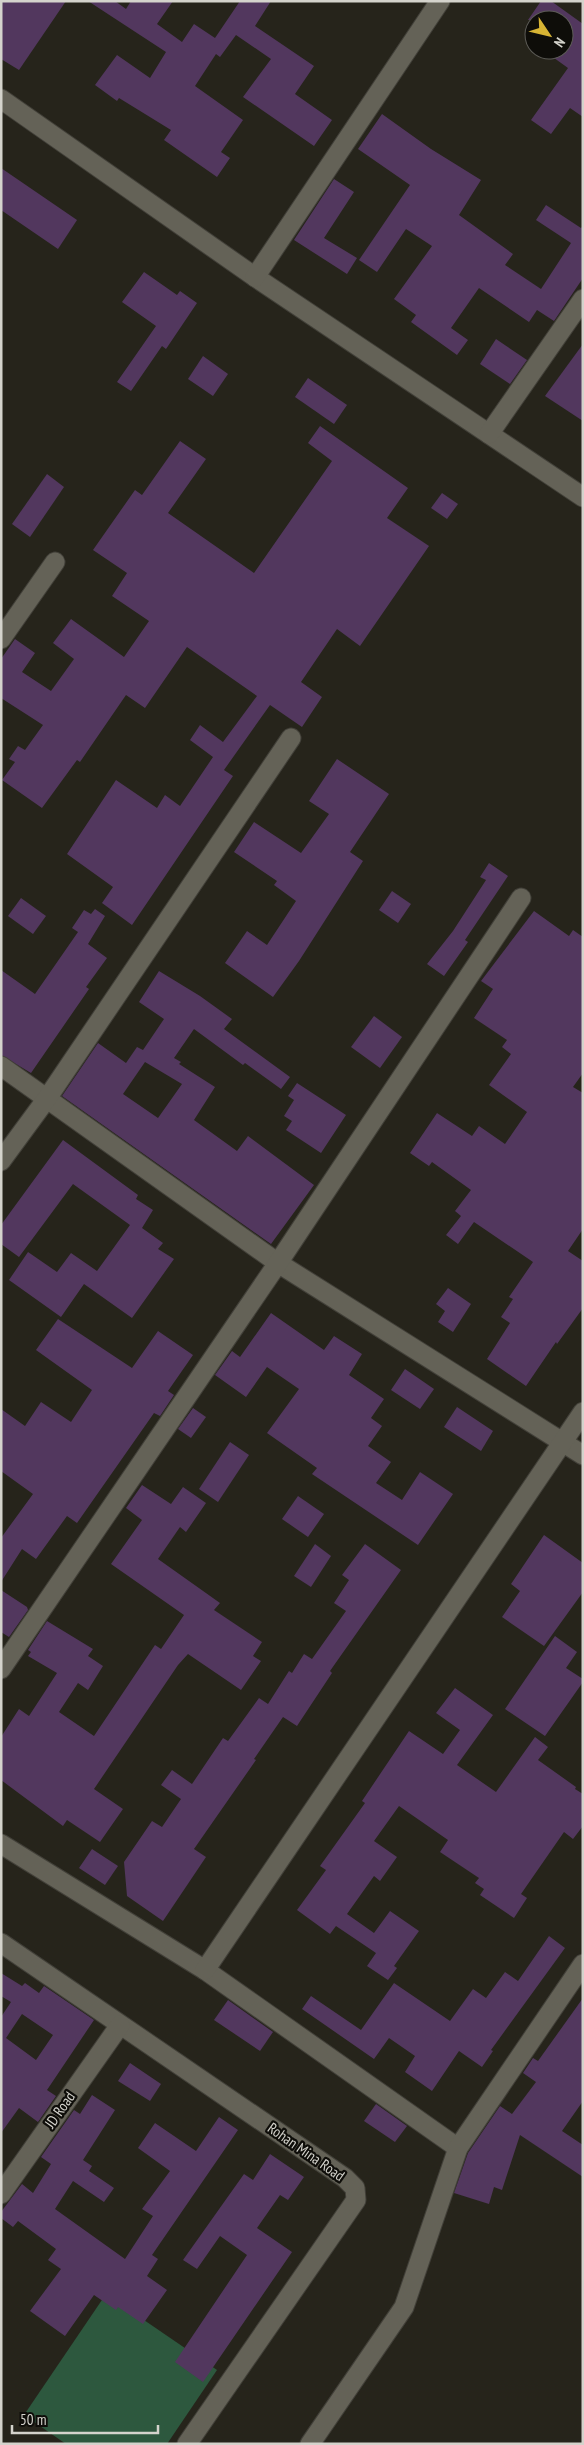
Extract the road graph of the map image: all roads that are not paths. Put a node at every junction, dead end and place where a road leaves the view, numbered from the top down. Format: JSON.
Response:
{"nodes":[{"id":1,"x":440,"y":1,"type":"edge"},
{"id":2,"x":1,"y":99,"type":"edge"},
{"id":3,"x":255,"y":277,"type":"junction"},
{"id":4,"x":583,"y":298,"type":"edge"},
{"id":5,"x":489,"y":434,"type":"junction"},
{"id":6,"x":583,"y":497,"type":"edge"},
{"id":7,"x":55,"y":562,"type":"dead end"},
{"id":8,"x":1,"y":639,"type":"edge"},
{"id":9,"x":291,"y":738,"type":"dead end"},
{"id":10,"x":521,"y":898,"type":"dead end"},
{"id":11,"x":1,"y":1066,"type":"edge"},
{"id":12,"x":48,"y":1096,"type":"junction"},
{"id":13,"x":1,"y":1161,"type":"edge"},
{"id":14,"x":278,"y":1263,"type":"junction"},
{"id":15,"x":583,"y":1412,"type":"edge"},
{"id":16,"x":564,"y":1442,"type":"junction"},
{"id":17,"x":583,"y":1455,"type":"edge"},
{"id":18,"x":1,"y":1669,"type":"edge"},
{"id":19,"x":1,"y":1844,"type":"edge"},
{"id":20,"x":1,"y":1943,"type":"edge"},
{"id":21,"x":583,"y":1964,"type":"edge"},
{"id":22,"x":205,"y":1970,"type":"junction"},
{"id":23,"x":120,"y":2025,"type":"junction"},
{"id":24,"x":458,"y":2148,"type":"junction"},
{"id":25,"x":1,"y":2194,"type":"edge"},
{"id":26,"x":187,"y":2444,"type":"edge"},
{"id":27,"x":310,"y":2444,"type":"edge"}],
"edges":[{"from":1,"to":3,"type":"street"},
{"from":2,"to":3,"type":"street"},
{"from":3,"to":5,"type":"street"},
{"from":4,"to":5,"type":"street"},
{"from":5,"to":6,"type":"street"},
{"from":7,"to":8,"type":"street"},
{"from":9,"to":12,"type":"street"},
{"from":10,"to":14,"type":"street"},
{"from":11,"to":12,"type":"street"},
{"from":12,"to":13,"type":"street"},
{"from":12,"to":14,"type":"street"},
{"from":14,"to":16,"type":"street"},
{"from":14,"to":18,"type":"street"},
{"from":15,"to":16,"type":"street"},
{"from":16,"to":17,"type":"street"},
{"from":16,"to":22,"type":"street"},
{"from":19,"to":22,"type":"street"},
{"from":20,"to":23,"type":"street","name":"Rohan Mina Road"},
{"from":21,"to":24,"type":"street"},
{"from":22,"to":24,"type":"street"},
{"from":23,"to":25,"type":"street","name":"JD Road"},
{"from":23,"to":26,"type":"street","name":"Rohan Mina Road"},
{"from":24,"to":27,"type":"street"}]}
